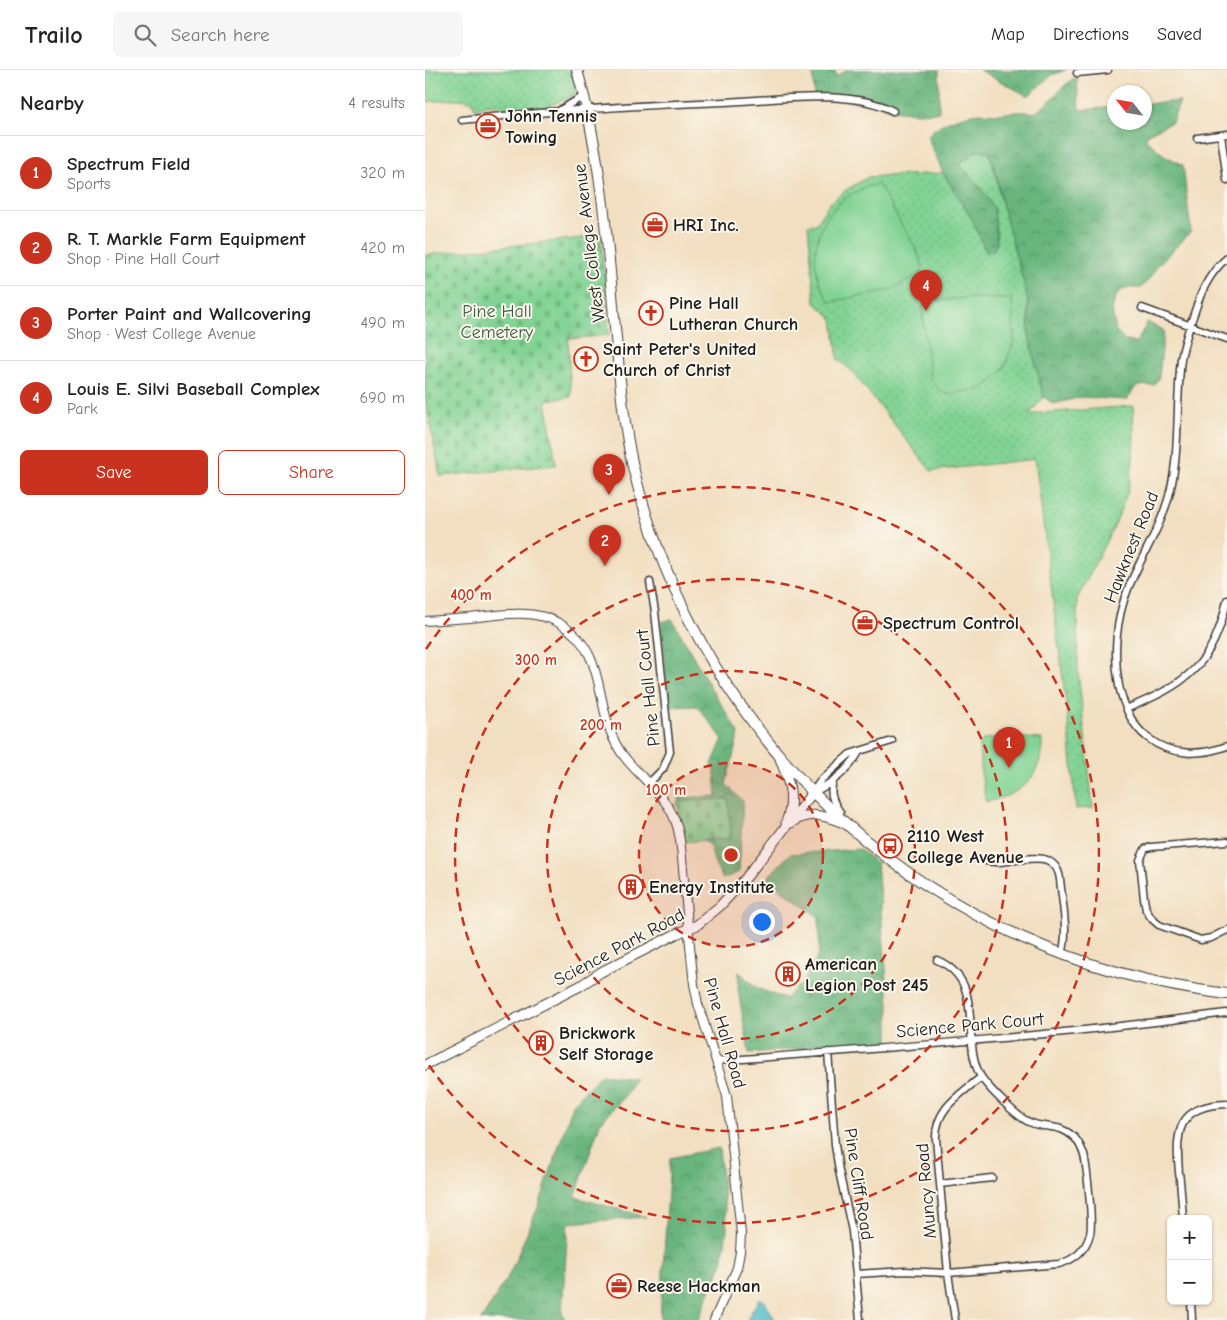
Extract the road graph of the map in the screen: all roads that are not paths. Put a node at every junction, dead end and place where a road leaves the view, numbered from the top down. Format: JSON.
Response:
{"nodes":[{"id":1,"x":577,"y":70,"type":"edge"},
{"id":2,"x":1108,"y":70,"type":"edge"},
{"id":3,"x":1077,"y":73,"type":"dead end"},
{"id":4,"x":584,"y":96,"type":"junction"},
{"id":5,"x":587,"y":109,"type":"junction"},
{"id":6,"x":559,"y":110,"type":"junction"},
{"id":7,"x":893,"y":111,"type":"dead end"},
{"id":8,"x":462,"y":120,"type":"dead end"},
{"id":9,"x":1224,"y":135,"type":"edge"},
{"id":10,"x":1197,"y":138,"type":"dead end"},
{"id":11,"x":1227,"y":180,"type":"edge"},
{"id":12,"x":1227,"y":258,"type":"edge"},
{"id":13,"x":1142,"y":308,"type":"dead end"},
{"id":14,"x":1189,"y":325,"type":"junction"},
{"id":15,"x":1227,"y":339,"type":"edge"},
{"id":16,"x":650,"y":582,"type":"dead end"},
{"id":17,"x":1227,"y":600,"type":"edge"},
{"id":18,"x":425,"y":621,"type":"edge"},
{"id":19,"x":1126,"y":709,"type":"junction"},
{"id":20,"x":892,"y":741,"type":"dead end"},
{"id":21,"x":1227,"y":746,"type":"edge"},
{"id":22,"x":859,"y":752,"type":"junction"},
{"id":23,"x":779,"y":756,"type":"junction"},
{"id":24,"x":835,"y":778,"type":"junction"},
{"id":25,"x":648,"y":784,"type":"junction"},
{"id":26,"x":813,"y":792,"type":"junction"},
{"id":27,"x":849,"y":825,"type":"junction"},
{"id":28,"x":782,"y":832,"type":"junction"},
{"id":29,"x":1227,"y":841,"type":"edge"},
{"id":30,"x":977,"y":859,"type":"dead end"},
{"id":31,"x":688,"y":930,"type":"junction"},
{"id":32,"x":1227,"y":930,"type":"edge"},
{"id":33,"x":1063,"y":954,"type":"junction"},
{"id":34,"x":937,"y":960,"type":"dead end"},
{"id":35,"x":1227,"y":994,"type":"edge"},
{"id":36,"x":1226,"y":1013,"type":"edge"},
{"id":37,"x":972,"y":1040,"type":"junction"},
{"id":38,"x":828,"y":1052,"type":"junction"},
{"id":39,"x":717,"y":1061,"type":"junction"},
{"id":40,"x":425,"y":1065,"type":"edge"},
{"id":41,"x":981,"y":1078,"type":"junction"},
{"id":42,"x":1227,"y":1104,"type":"edge"},
{"id":43,"x":992,"y":1178,"type":"dead end"},
{"id":44,"x":940,"y":1184,"type":"junction"},
{"id":45,"x":1183,"y":1215,"type":"edge"},
{"id":46,"x":948,"y":1273,"type":"junction"},
{"id":47,"x":856,"y":1274,"type":"junction"},
{"id":48,"x":1191,"y":1305,"type":"edge"},
{"id":49,"x":714,"y":1320,"type":"edge"},
{"id":50,"x":860,"y":1320,"type":"edge"},
{"id":51,"x":955,"y":1320,"type":"edge"},
{"id":52,"x":1192,"y":1320,"type":"edge"}],
"edges":[{"from":1,"to":4,"type":"main road","name":"West College Avenue"},
{"from":2,"to":3,"type":"street"},
{"from":4,"to":5,"type":"main road","name":"West College Avenue"},
{"from":4,"to":6,"type":"street"},
{"from":5,"to":6,"type":"street"},
{"from":5,"to":7,"type":"street"},
{"from":5,"to":23,"type":"main road","name":"West College Avenue"},
{"from":6,"to":8,"type":"street"},
{"from":9,"to":10,"type":"street"},
{"from":9,"to":11,"type":"street"},
{"from":12,"to":14,"type":"street","name":"Hawknest Road"},
{"from":13,"to":14,"type":"street"},
{"from":14,"to":15,"type":"street"},
{"from":14,"to":19,"type":"street","name":"Hawknest Road"},
{"from":16,"to":25,"type":"street","name":"Pine Hall Court"},
{"from":17,"to":19,"type":"street"},
{"from":18,"to":25,"type":"street","name":"Pine Hall Road"},
{"from":19,"to":21,"type":"street","name":"Hawknest Road"},
{"from":20,"to":22,"type":"street"},
{"from":22,"to":24,"type":"street"},
{"from":22,"to":26,"type":"street"},
{"from":23,"to":26,"type":"main road","name":"West College Avenue"},
{"from":23,"to":28,"type":"main road"},
{"from":24,"to":26,"type":"street"},
{"from":24,"to":27,"type":"street"},
{"from":25,"to":31,"type":"street","name":"Pine Hall Road"},
{"from":26,"to":27,"type":"main road","name":"West College Avenue"},
{"from":26,"to":28,"type":"main road","name":"Science Park Road"},
{"from":27,"to":28,"type":"main road"},
{"from":27,"to":33,"type":"main road","name":"West College Avenue"},
{"from":28,"to":31,"type":"main road","name":"Science Park Road"},
{"from":29,"to":32,"type":"street"},
{"from":30,"to":33,"type":"street"},
{"from":31,"to":39,"type":"street","name":"Pine Hall Road"},
{"from":31,"to":40,"type":"main road","name":"Science Park Road"},
{"from":33,"to":35,"type":"main road","name":"West College Avenue"},
{"from":34,"to":37,"type":"street"},
{"from":36,"to":37,"type":"street","name":"Science Park Court"},
{"from":37,"to":38,"type":"street","name":"Science Park Court"},
{"from":37,"to":41,"type":"street"},
{"from":38,"to":39,"type":"street","name":"Science Park Court"},
{"from":38,"to":47,"type":"street","name":"Pine Cliff Road"},
{"from":39,"to":49,"type":"street","name":"Pine Hall Road"},
{"from":41,"to":44,"type":"street","name":"Muncy Road"},
{"from":41,"to":46,"type":"street"},
{"from":42,"to":45,"type":"street"},
{"from":43,"to":44,"type":"street"},
{"from":44,"to":46,"type":"street","name":"Muncy Road"},
{"from":46,"to":47,"type":"street"},
{"from":46,"to":51,"type":"street","name":"Muncy Road"},
{"from":47,"to":50,"type":"street","name":"Pine Cliff Road"},
{"from":48,"to":52,"type":"street"}]}
